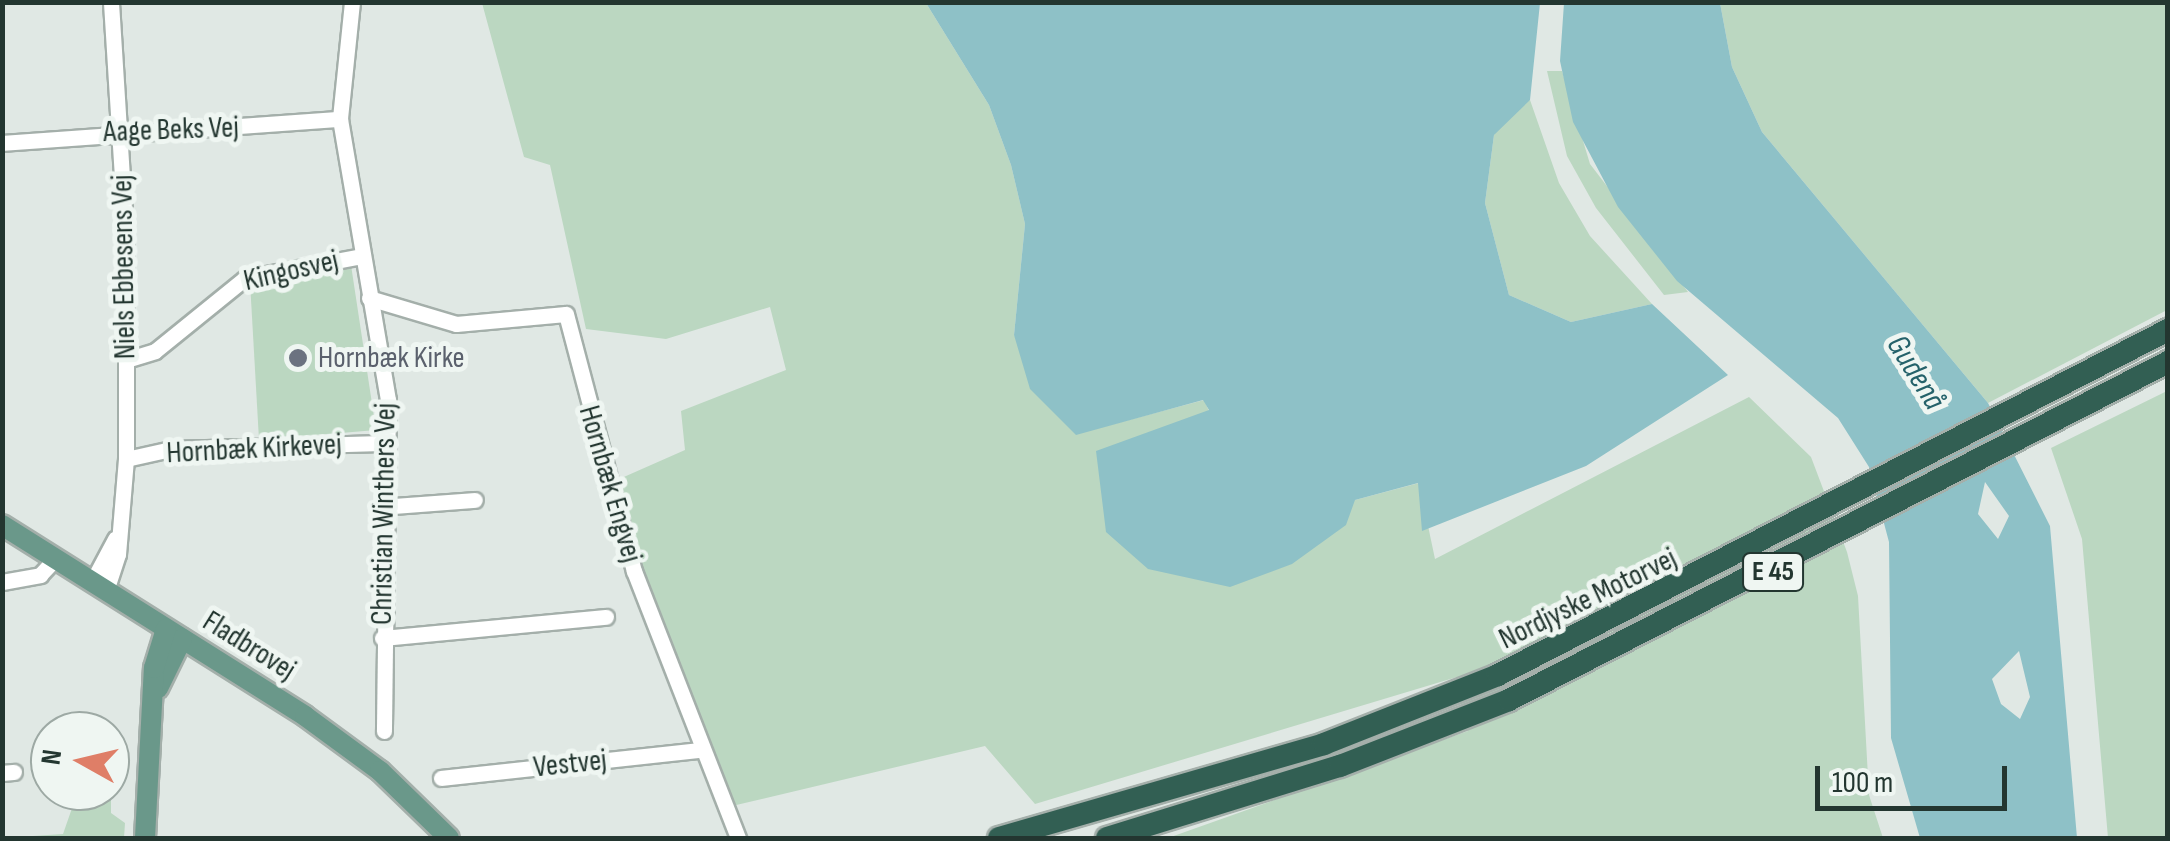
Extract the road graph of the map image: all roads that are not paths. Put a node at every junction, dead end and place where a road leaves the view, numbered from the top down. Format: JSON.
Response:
{"nodes":[{"id":1,"x":111,"y":2,"type":"edge"},
{"id":2,"x":352,"y":2,"type":"edge"},
{"id":3,"x":340,"y":120,"type":"junction"},
{"id":4,"x":121,"y":130,"type":"junction"},
{"id":5,"x":2,"y":143,"type":"edge"},
{"id":6,"x":362,"y":256,"type":"junction"},
{"id":7,"x":369,"y":298,"type":"junction"},
{"id":8,"x":2168,"y":330,"type":"edge"},
{"id":9,"x":126,"y":360,"type":"junction"},
{"id":10,"x":2168,"y":362,"type":"edge"},
{"id":11,"x":382,"y":444,"type":"junction"},
{"id":12,"x":126,"y":459,"type":"junction"},
{"id":13,"x":475,"y":500,"type":"dead end"},
{"id":14,"x":381,"y":507,"type":"junction"},
{"id":15,"x":2,"y":525,"type":"edge"},
{"id":16,"x":54,"y":559,"type":"junction"},
{"id":17,"x":2,"y":582,"type":"edge"},
{"id":18,"x":99,"y":586,"type":"junction"},
{"id":19,"x":606,"y":617,"type":"dead end"},
{"id":20,"x":174,"y":634,"type":"junction"},
{"id":21,"x":382,"y":638,"type":"junction"},
{"id":22,"x":384,"y":730,"type":"dead end"},
{"id":23,"x":699,"y":750,"type":"junction"},
{"id":24,"x":442,"y":778,"type":"dead end"},
{"id":25,"x":144,"y":838,"type":"edge"},
{"id":26,"x":449,"y":838,"type":"edge"},
{"id":27,"x":738,"y":838,"type":"edge"},
{"id":28,"x":999,"y":838,"type":"edge"},
{"id":29,"x":1108,"y":838,"type":"edge"}],
"edges":[{"from":1,"to":4,"type":"street","name":"Niels Ebbesens Vej"},
{"from":2,"to":3,"type":"street","name":"Christian Winthers Vej"},
{"from":3,"to":4,"type":"street","name":"Aage Beks Vej"},
{"from":3,"to":6,"type":"street","name":"Christian Winthers Vej"},
{"from":4,"to":5,"type":"street","name":"Aage Beks Vej"},
{"from":4,"to":9,"type":"street","name":"Niels Ebbesens Vej"},
{"from":6,"to":7,"type":"street","name":"Christian Winthers Vej"},
{"from":6,"to":9,"type":"street","name":"Kingosvej"},
{"from":7,"to":11,"type":"street","name":"Christian Winthers Vej"},
{"from":7,"to":23,"type":"street","name":"Hornbæk Engvej"},
{"from":8,"to":28,"type":"highway","name":"Nordjyske Motorvej","number":"E 45"},
{"from":9,"to":12,"type":"street","name":"Niels Ebbesens Vej"},
{"from":10,"to":29,"type":"highway","name":"Nordjyske Motorvej","number":"E 45"},
{"from":11,"to":12,"type":"street","name":"Hornbæk Kirkevej"},
{"from":11,"to":14,"type":"street","name":"Christian Winthers Vej"},
{"from":12,"to":18,"type":"street","name":"Niels Ebbesens Vej"},
{"from":13,"to":14,"type":"street"},
{"from":14,"to":21,"type":"street","name":"Christian Winthers Vej"},
{"from":15,"to":16,"type":"main road","name":"Fladbrovej"},
{"from":16,"to":17,"type":"street"},
{"from":16,"to":18,"type":"main road","name":"Fladbrovej"},
{"from":18,"to":20,"type":"main road","name":"Fladbrovej"},
{"from":19,"to":21,"type":"street"},
{"from":20,"to":25,"type":"main road"},
{"from":20,"to":26,"type":"main road","name":"Fladbrovej"},
{"from":21,"to":22,"type":"street","name":"Christian Winthers Vej"},
{"from":23,"to":24,"type":"street","name":"Vestvej"},
{"from":23,"to":27,"type":"street","name":"Hornbæk Engvej"}]}
